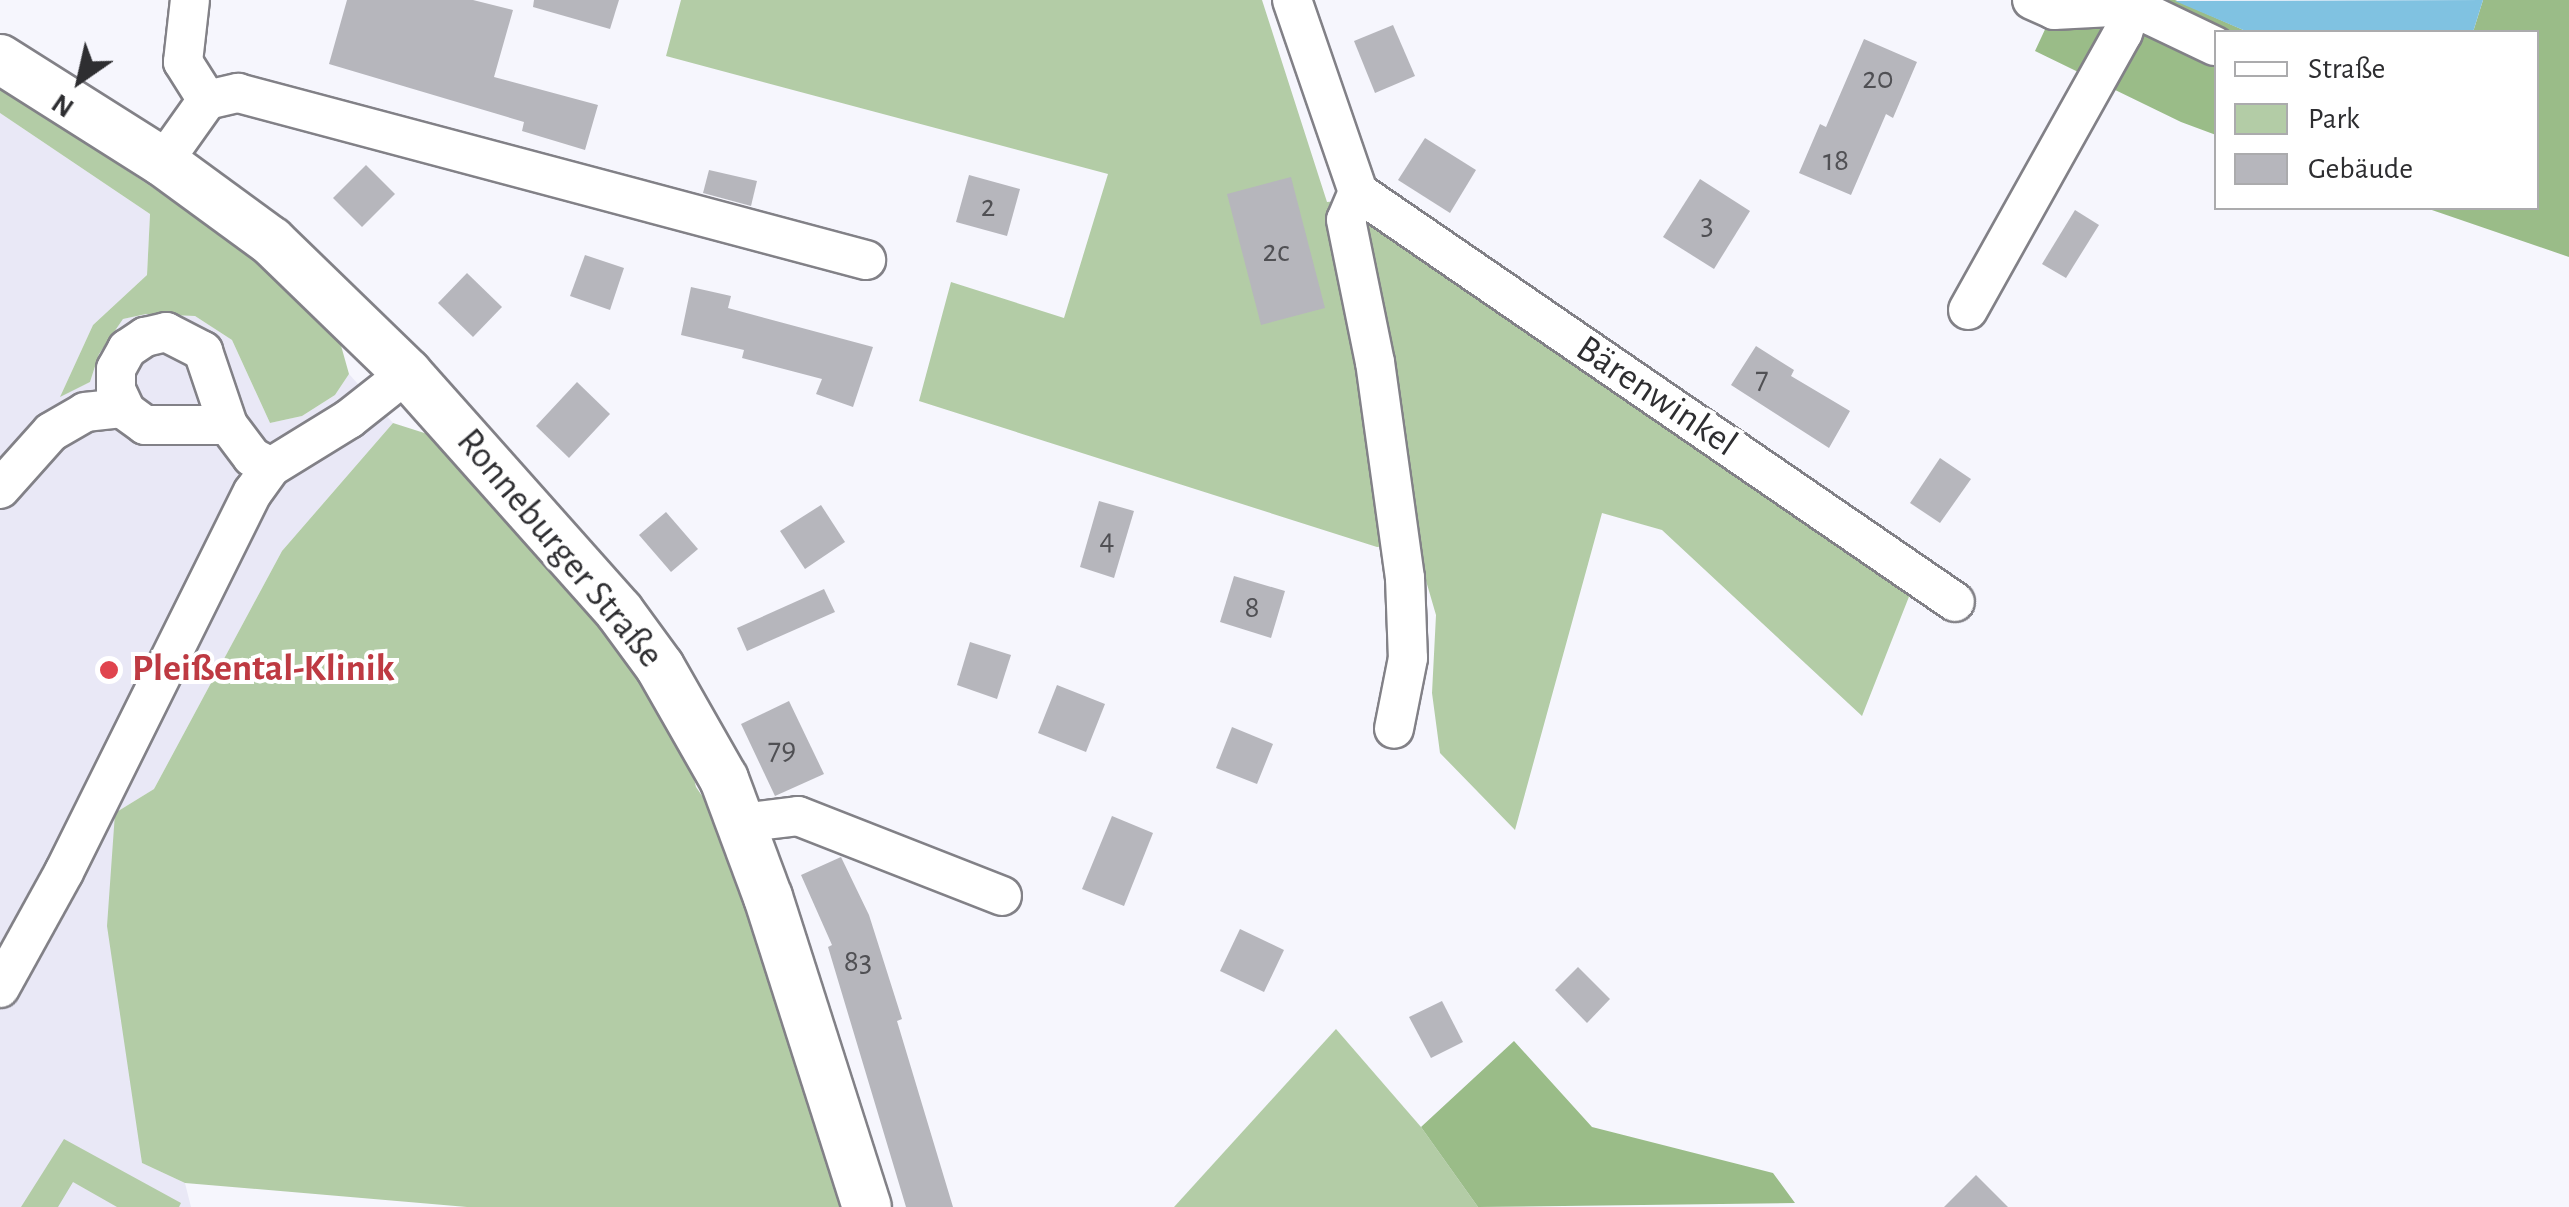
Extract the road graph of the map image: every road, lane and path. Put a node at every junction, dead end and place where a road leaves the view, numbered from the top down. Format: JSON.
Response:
{"nodes":[{"id":1,"x":190,"y":0,"type":"edge"},
{"id":2,"x":1292,"y":0,"type":"edge"},
{"id":3,"x":2032,"y":0,"type":"edge"},
{"id":4,"x":2132,"y":3,"type":"edge"},
{"id":5,"x":2214,"y":45,"type":"edge"},
{"id":6,"x":0,"y":58,"type":"edge"},
{"id":7,"x":207,"y":100,"type":"junction"},
{"id":8,"x":163,"y":162,"type":"junction"},
{"id":9,"x":1358,"y":192,"type":"junction"},
{"id":10,"x":866,"y":260,"type":"dead end"},
{"id":11,"x":1968,"y":310,"type":"dead end"},
{"id":12,"x":407,"y":373,"type":"junction"},
{"id":13,"x":124,"y":408,"type":"junction"},
{"id":14,"x":228,"y":426,"type":"junction"},
{"id":15,"x":271,"y":468,"type":"junction"},
{"id":16,"x":0,"y":489,"type":"edge"},
{"id":17,"x":1955,"y":602,"type":"dead end"},
{"id":18,"x":1394,"y":729,"type":"dead end"},
{"id":19,"x":741,"y":822,"type":"junction"},
{"id":20,"x":1002,"y":896,"type":"dead end"},
{"id":21,"x":0,"y":988,"type":"edge"},
{"id":22,"x":867,"y":1207,"type":"edge"}],
"edges":[{"from":1,"to":7,"type":"street"},
{"from":2,"to":9,"type":"street"},
{"from":3,"to":4,"type":"street"},
{"from":4,"to":5,"type":"street"},
{"from":4,"to":11,"type":"street"},
{"from":6,"to":8,"type":"main road","name":"Ronneburger Straße"},
{"from":7,"to":8,"type":"street"},
{"from":7,"to":10,"type":"street"},
{"from":8,"to":12,"type":"main road","name":"Ronneburger Straße"},
{"from":9,"to":17,"type":"street","name":"Bärenwinkel"},
{"from":9,"to":18,"type":"street"},
{"from":12,"to":15,"type":"street"},
{"from":12,"to":19,"type":"main road","name":"Ronneburger Straße"},
{"from":13,"to":14,"type":"street"},
{"from":13,"to":14,"type":"street"},
{"from":13,"to":16,"type":"street"},
{"from":14,"to":15,"type":"street"},
{"from":15,"to":21,"type":"street"},
{"from":19,"to":20,"type":"street"},
{"from":19,"to":22,"type":"main road","name":"Ronneburger Straße"}]}
